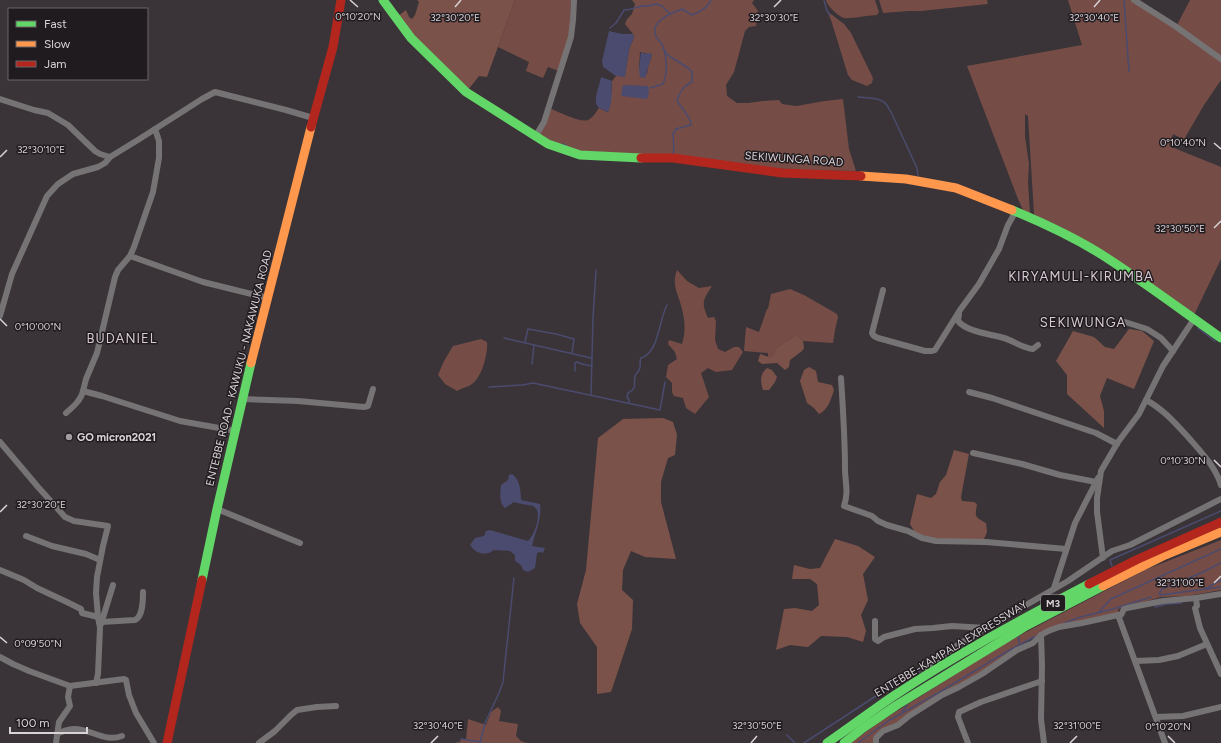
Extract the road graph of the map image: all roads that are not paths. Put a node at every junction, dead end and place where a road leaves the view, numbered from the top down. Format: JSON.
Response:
{"nodes":[{"id":1,"x":341,"y":0,"type":"edge"},
{"id":2,"x":383,"y":0,"type":"edge"},
{"id":3,"x":574,"y":0,"type":"edge"},
{"id":4,"x":1134,"y":0,"type":"edge"},
{"id":5,"x":1221,"y":59,"type":"edge"},
{"id":6,"x":0,"y":99,"type":"edge"},
{"id":7,"x":313,"y":118,"type":"junction"},
{"id":8,"x":155,"y":130,"type":"junction"},
{"id":9,"x":536,"y":137,"type":"junction"},
{"id":10,"x":110,"y":157,"type":"junction"},
{"id":11,"x":1016,"y":211,"type":"junction"},
{"id":12,"x":130,"y":256,"type":"junction"},
{"id":13,"x":883,"y":290,"type":"dead end"},
{"id":14,"x":268,"y":298,"type":"junction"},
{"id":15,"x":960,"y":310,"type":"junction"},
{"id":16,"x":0,"y":316,"type":"edge"},
{"id":17,"x":1194,"y":319,"type":"junction"},
{"id":18,"x":1125,"y":322,"type":"dead end"},
{"id":19,"x":1221,"y":338,"type":"edge"},
{"id":20,"x":1221,"y":342,"type":"edge"},
{"id":21,"x":1038,"y":345,"type":"dead end"},
{"id":22,"x":1173,"y":351,"type":"junction"},
{"id":23,"x":841,"y":378,"type":"dead end"},
{"id":24,"x":373,"y":389,"type":"dead end"},
{"id":25,"x":83,"y":391,"type":"junction"},
{"id":26,"x":969,"y":392,"type":"dead end"},
{"id":27,"x":242,"y":399,"type":"junction"},
{"id":28,"x":1146,"y":400,"type":"junction"},
{"id":29,"x":66,"y":413,"type":"dead end"},
{"id":30,"x":236,"y":431,"type":"junction"},
{"id":31,"x":0,"y":442,"type":"edge"},
{"id":32,"x":1117,"y":444,"type":"junction"},
{"id":33,"x":973,"y":453,"type":"dead end"},
{"id":34,"x":1101,"y":471,"type":"junction"},
{"id":35,"x":1096,"y":482,"type":"junction"},
{"id":36,"x":1221,"y":486,"type":"edge"},
{"id":37,"x":1221,"y":499,"type":"edge"},
{"id":38,"x":217,"y":509,"type":"junction"},
{"id":39,"x":1221,"y":522,"type":"edge"},
{"id":40,"x":1221,"y":532,"type":"edge"},
{"id":41,"x":26,"y":536,"type":"dead end"},
{"id":42,"x":300,"y":543,"type":"dead end"},
{"id":43,"x":1066,"y":549,"type":"junction"},
{"id":44,"x":1103,"y":558,"type":"junction"},
{"id":45,"x":100,"y":560,"type":"junction"},
{"id":46,"x":0,"y":570,"type":"edge"},
{"id":47,"x":113,"y":585,"type":"dead end"},
{"id":48,"x":1054,"y":588,"type":"junction"},
{"id":49,"x":143,"y":592,"type":"dead end"},
{"id":50,"x":1221,"y":594,"type":"edge"},
{"id":51,"x":1196,"y":598,"type":"junction"},
{"id":52,"x":1118,"y":615,"type":"junction"},
{"id":53,"x":875,"y":621,"type":"dead end"},
{"id":54,"x":100,"y":622,"type":"junction"},
{"id":55,"x":986,"y":628,"type":"junction"},
{"id":56,"x":1041,"y":635,"type":"junction"},
{"id":57,"x":1207,"y":644,"type":"junction"},
{"id":58,"x":0,"y":657,"type":"edge"},
{"id":59,"x":1136,"y":662,"type":"junction"},
{"id":60,"x":1221,"y":674,"type":"edge"},
{"id":61,"x":923,"y":678,"type":"junction"},
{"id":62,"x":1042,"y":681,"type":"junction"},
{"id":63,"x":96,"y":683,"type":"junction"},
{"id":64,"x":70,"y":686,"type":"junction"},
{"id":65,"x":336,"y":706,"type":"dead end"},
{"id":66,"x":1221,"y":707,"type":"edge"},
{"id":67,"x":1156,"y":717,"type":"junction"},
{"id":68,"x":58,"y":733,"type":"junction"},
{"id":69,"x":122,"y":736,"type":"dead end"},
{"id":70,"x":56,"y":743,"type":"edge"},
{"id":71,"x":154,"y":743,"type":"edge"},
{"id":72,"x":167,"y":743,"type":"edge"},
{"id":73,"x":259,"y":743,"type":"edge"},
{"id":74,"x":828,"y":743,"type":"edge"},
{"id":75,"x":844,"y":743,"type":"edge"},
{"id":76,"x":876,"y":743,"type":"edge"},
{"id":77,"x":968,"y":743,"type":"edge"},
{"id":78,"x":1044,"y":743,"type":"edge"},
{"id":79,"x":1165,"y":743,"type":"edge"}],
"edges":[{"from":1,"to":7,"type":"main road","name":"ENTEBBE ROAD - KAWUKU - NAKAWUKA ROAD"},
{"from":2,"to":9,"type":"main road","name":"SEKIWUNGA ROAD"},
{"from":3,"to":9,"type":"street"},
{"from":4,"to":5,"type":"street"},
{"from":6,"to":10,"type":"street"},
{"from":7,"to":8,"type":"street"},
{"from":7,"to":14,"type":"main road","name":"ENTEBBE ROAD - KAWUKU - NAKAWUKA ROAD"},
{"from":8,"to":10,"type":"street"},
{"from":8,"to":12,"type":"street"},
{"from":9,"to":11,"type":"main road","name":"SEKIWUNGA ROAD"},
{"from":10,"to":16,"type":"street"},
{"from":11,"to":15,"type":"street"},
{"from":11,"to":17,"type":"main road","name":"SEKIWUNGA ROAD"},
{"from":12,"to":14,"type":"street"},
{"from":12,"to":25,"type":"street"},
{"from":13,"to":15,"type":"street"},
{"from":14,"to":27,"type":"main road","name":"ENTEBBE ROAD - KAWUKU - NAKAWUKA ROAD"},
{"from":15,"to":21,"type":"street"},
{"from":17,"to":19,"type":"main road","name":"SEKIWUNGA ROAD"},
{"from":17,"to":20,"type":"street"},
{"from":17,"to":22,"type":"street"},
{"from":18,"to":22,"type":"street"},
{"from":22,"to":28,"type":"street"},
{"from":23,"to":43,"type":"street"},
{"from":24,"to":27,"type":"street"},
{"from":25,"to":29,"type":"street"},
{"from":25,"to":30,"type":"street"},
{"from":26,"to":32,"type":"street"},
{"from":27,"to":30,"type":"main road","name":"ENTEBBE ROAD - KAWUKU - NAKAWUKA ROAD"},
{"from":28,"to":32,"type":"street"},
{"from":28,"to":36,"type":"street"},
{"from":30,"to":38,"type":"main road","name":"ENTEBBE ROAD - KAWUKU - NAKAWUKA ROAD"},
{"from":31,"to":45,"type":"street"},
{"from":32,"to":34,"type":"street"},
{"from":33,"to":35,"type":"street"},
{"from":34,"to":35,"type":"street"},
{"from":34,"to":44,"type":"street"},
{"from":35,"to":43,"type":"street"},
{"from":37,"to":44,"type":"street"},
{"from":38,"to":42,"type":"street"},
{"from":38,"to":72,"type":"main road","name":"ENTEBBE ROAD - KAWUKU - NAKAWUKA ROAD"},
{"from":39,"to":61,"type":"main road","name":"ENTEBBE-KAMPALA EXPRESSWAY","number":"M3"},
{"from":40,"to":75,"type":"main road","name":"ENTEBBE-KAMPALA EXPRESSWAY","number":"M3"},
{"from":41,"to":45,"type":"street"},
{"from":43,"to":48,"type":"street"},
{"from":44,"to":48,"type":"street"},
{"from":45,"to":54,"type":"street"},
{"from":46,"to":54,"type":"street"},
{"from":47,"to":54,"type":"street"},
{"from":48,"to":55,"type":"street"},
{"from":49,"to":54,"type":"street"},
{"from":50,"to":51,"type":"street"},
{"from":51,"to":52,"type":"street"},
{"from":51,"to":57,"type":"street"},
{"from":52,"to":56,"type":"street"},
{"from":52,"to":59,"type":"street"},
{"from":53,"to":55,"type":"street"},
{"from":54,"to":63,"type":"street"},
{"from":55,"to":61,"type":"street"},
{"from":56,"to":62,"type":"street"},
{"from":56,"to":76,"type":"street"},
{"from":57,"to":59,"type":"street"},
{"from":57,"to":60,"type":"street"},
{"from":58,"to":64,"type":"street"},
{"from":59,"to":67,"type":"street"},
{"from":61,"to":74,"type":"main road","name":"ENTEBBE-KAMPALA EXPRESSWAY","number":"M3"},
{"from":62,"to":77,"type":"street"},
{"from":62,"to":78,"type":"street"},
{"from":63,"to":64,"type":"street"},
{"from":63,"to":71,"type":"street"},
{"from":64,"to":68,"type":"street"},
{"from":65,"to":73,"type":"street"},
{"from":66,"to":67,"type":"street"},
{"from":67,"to":79,"type":"street"},
{"from":68,"to":69,"type":"street"},
{"from":68,"to":70,"type":"street"}]}
